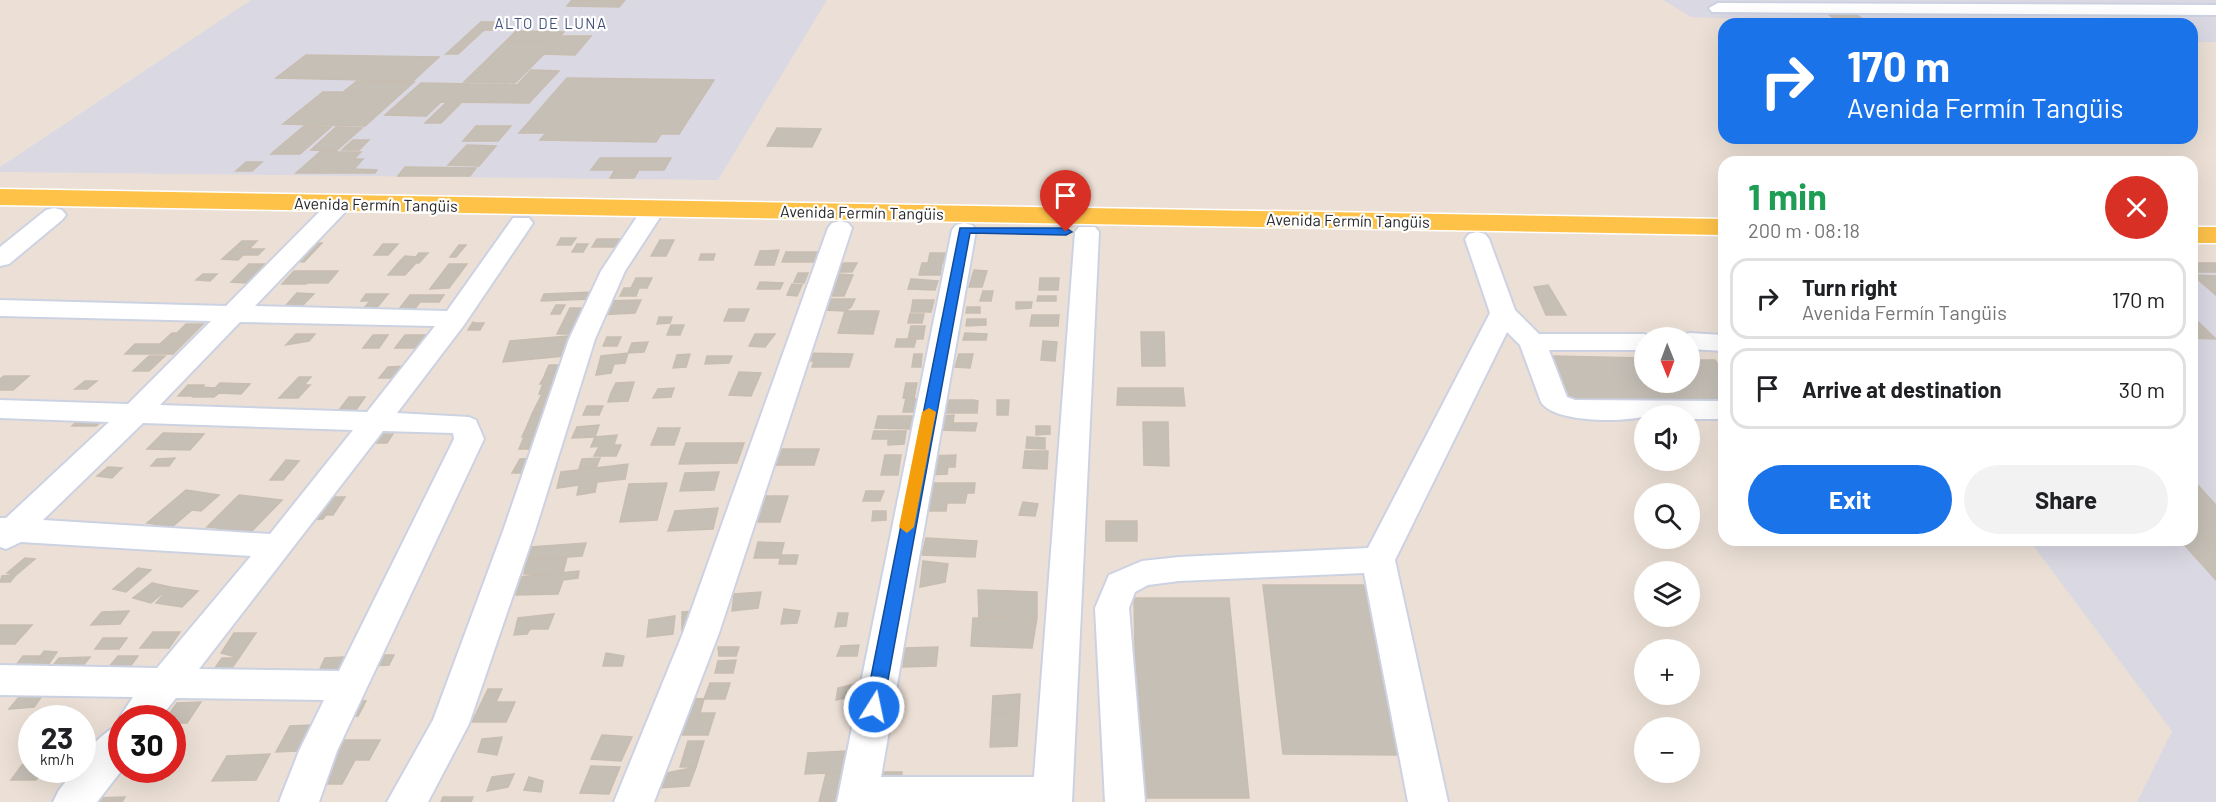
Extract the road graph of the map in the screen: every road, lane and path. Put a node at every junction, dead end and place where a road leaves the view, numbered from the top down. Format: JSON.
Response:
{"nodes":[{"id":1,"x":1718,"y":8,"type":"dead end"},
{"id":2,"x":2216,"y":10,"type":"edge"},
{"id":3,"x":0,"y":197,"type":"edge"},
{"id":4,"x":331,"y":211,"type":"junction"},
{"id":5,"x":0,"y":214,"type":"edge"},
{"id":6,"x":54,"y":215,"type":"junction"},
{"id":7,"x":648,"y":217,"type":"junction"},
{"id":8,"x":521,"y":223,"type":"junction"},
{"id":9,"x":1718,"y":227,"type":"edge"},
{"id":10,"x":840,"y":228,"type":"junction"},
{"id":11,"x":964,"y":230,"type":"junction"},
{"id":12,"x":1087,"y":232,"type":"junction"},
{"id":13,"x":1477,"y":239,"type":"junction"},
{"id":14,"x":1718,"y":243,"type":"edge"},
{"id":15,"x":0,"y":259,"type":"edge"},
{"id":16,"x":0,"y":308,"type":"edge"},
{"id":17,"x":1503,"y":313,"type":"junction"},
{"id":18,"x":231,"y":315,"type":"junction"},
{"id":19,"x":455,"y":319,"type":"junction"},
{"id":20,"x":1532,"y":342,"type":"junction"},
{"id":21,"x":1634,"y":342,"type":"edge"},
{"id":22,"x":1700,"y":342,"type":"edge"},
{"id":23,"x":1718,"y":343,"type":"edge"},
{"id":24,"x":0,"y":409,"type":"edge"},
{"id":25,"x":1718,"y":410,"type":"edge"},
{"id":26,"x":137,"y":412,"type":"junction"},
{"id":27,"x":379,"y":419,"type":"junction"},
{"id":28,"x":5,"y":533,"type":"edge"},
{"id":29,"x":278,"y":546,"type":"junction"},
{"id":30,"x":1378,"y":560,"type":"junction"},
{"id":31,"x":0,"y":680,"type":"edge"},
{"id":32,"x":166,"y":681,"type":"junction"},
{"id":33,"x":349,"y":686,"type":"junction"},
{"id":34,"x":148,"y":705,"type":"edge"},
{"id":35,"x":108,"y":758,"type":"edge"},
{"id":36,"x":858,"y":798,"type":"edge"},
{"id":37,"x":1052,"y":799,"type":"edge"},
{"id":38,"x":73,"y":802,"type":"edge"},
{"id":39,"x":299,"y":802,"type":"edge"},
{"id":40,"x":407,"y":802,"type":"edge"},
{"id":41,"x":634,"y":802,"type":"edge"},
{"id":42,"x":1125,"y":802,"type":"edge"},
{"id":43,"x":1428,"y":802,"type":"edge"}],
"edges":[{"from":1,"to":2,"type":"street"},
{"from":3,"to":4,"type":"main road","name":"Avenida Fermín Tangüis"},
{"from":4,"to":6,"type":"main road","name":"Avenida Fermín Tangüis"},
{"from":4,"to":7,"type":"main road","name":"Avenida Fermín Tangüis"},
{"from":4,"to":8,"type":"main road","name":"Avenida Fermín Tangüis"},
{"from":4,"to":18,"type":"street"},
{"from":5,"to":6,"type":"main road","name":"Avenida Fermín Tangüis"},
{"from":6,"to":15,"type":"street"},
{"from":7,"to":8,"type":"main road","name":"Avenida Fermín Tangüis"},
{"from":7,"to":9,"type":"main road","name":"Avenida Fermín Tangüis"},
{"from":7,"to":10,"type":"main road","name":"Avenida Fermín Tangüis"},
{"from":7,"to":40,"type":"street"},
{"from":8,"to":19,"type":"street"},
{"from":10,"to":11,"type":"main road","name":"Avenida Fermín Tangüis"},
{"from":10,"to":41,"type":"street"},
{"from":11,"to":12,"type":"main road","name":"Avenida Fermín Tangüis"},
{"from":11,"to":36,"type":"street"},
{"from":12,"to":13,"type":"main road","name":"Avenida Fermín Tangüis"},
{"from":12,"to":37,"type":"street"},
{"from":13,"to":14,"type":"main road","name":"Avenida Fermín Tangüis"},
{"from":13,"to":17,"type":"street"},
{"from":16,"to":18,"type":"street"},
{"from":17,"to":20,"type":"street"},
{"from":17,"to":30,"type":"street"},
{"from":18,"to":19,"type":"street"},
{"from":18,"to":26,"type":"street"},
{"from":19,"to":27,"type":"street"},
{"from":20,"to":21,"type":"street"},
{"from":20,"to":25,"type":"street"},
{"from":22,"to":23,"type":"street"},
{"from":24,"to":26,"type":"street"},
{"from":26,"to":27,"type":"street"},
{"from":26,"to":28,"type":"street"},
{"from":27,"to":29,"type":"street"},
{"from":27,"to":33,"type":"street"},
{"from":28,"to":29,"type":"street"},
{"from":29,"to":32,"type":"street"},
{"from":30,"to":42,"type":"street"},
{"from":30,"to":43,"type":"street"},
{"from":31,"to":32,"type":"street"},
{"from":32,"to":33,"type":"street"},
{"from":32,"to":34,"type":"street"},
{"from":33,"to":39,"type":"street"},
{"from":35,"to":38,"type":"street"},
{"from":36,"to":37,"type":"street"}]}
